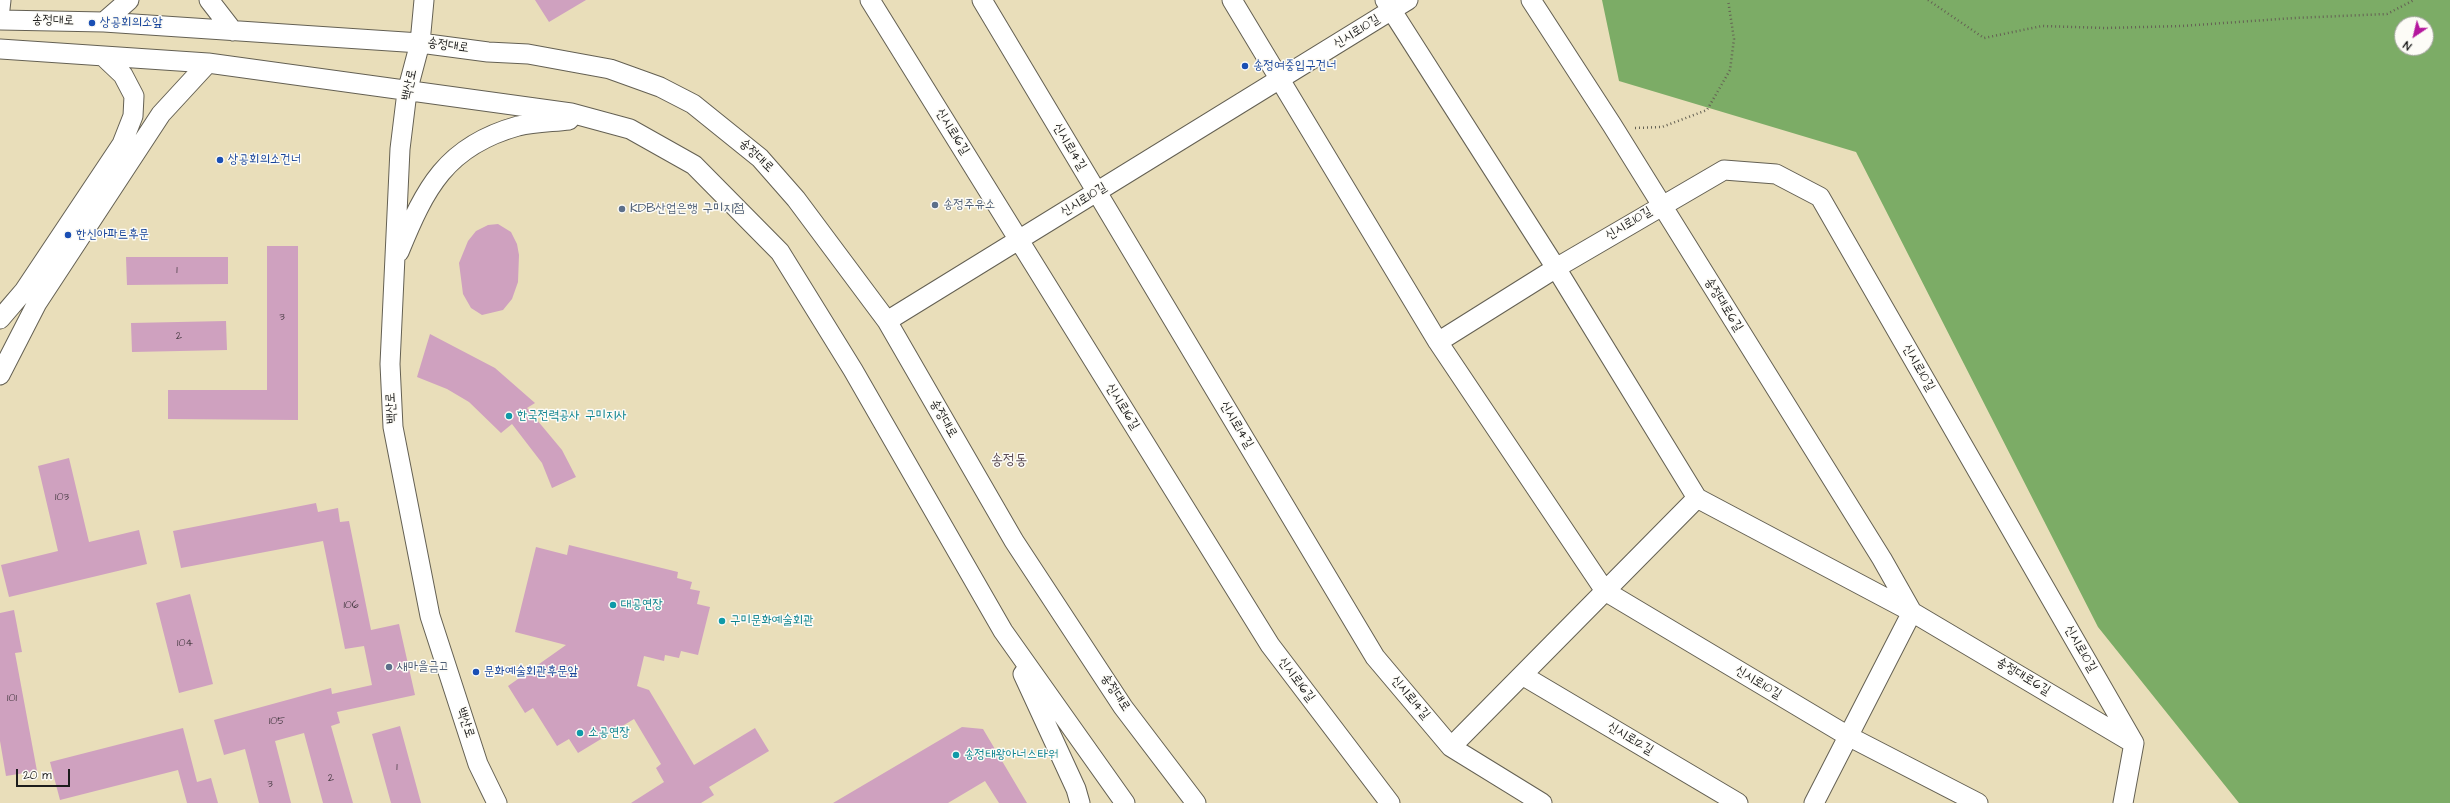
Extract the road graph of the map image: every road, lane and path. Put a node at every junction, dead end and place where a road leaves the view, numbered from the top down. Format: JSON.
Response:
{"nodes":[{"id":1,"x":1,"y":0,"type":"edge"},
{"id":2,"x":129,"y":0,"type":"edge"},
{"id":3,"x":209,"y":0,"type":"edge"},
{"id":4,"x":424,"y":0,"type":"edge"},
{"id":5,"x":870,"y":0,"type":"edge"},
{"id":6,"x":982,"y":0,"type":"edge"},
{"id":7,"x":1232,"y":0,"type":"edge"},
{"id":8,"x":1408,"y":0,"type":"edge"},
{"id":9,"x":1531,"y":0,"type":"edge"},
{"id":10,"x":1728,"y":0,"type":"edge"},
{"id":11,"x":1928,"y":0,"type":"edge"},
{"id":12,"x":2414,"y":0,"type":"edge"},
{"id":13,"x":1388,"y":5,"type":"edge"},
{"id":14,"x":0,"y":9,"type":"edge"},
{"id":15,"x":0,"y":20,"type":"edge"},
{"id":16,"x":104,"y":22,"type":"junction"},
{"id":17,"x":233,"y":31,"type":"junction"},
{"id":18,"x":420,"y":43,"type":"junction"},
{"id":19,"x":9,"y":49,"type":"edge"},
{"id":20,"x":104,"y":57,"type":"junction"},
{"id":21,"x":208,"y":63,"type":"junction"},
{"id":22,"x":1281,"y":78,"type":"junction"},
{"id":23,"x":407,"y":92,"type":"junction"},
{"id":24,"x":589,"y":118,"type":"junction"},
{"id":25,"x":1612,"y":125,"type":"junction"},
{"id":26,"x":1096,"y":192,"type":"junction"},
{"id":27,"x":1660,"y":205,"type":"junction"},
{"id":28,"x":1019,"y":240,"type":"junction"},
{"id":29,"x":394,"y":266,"type":"junction"},
{"id":30,"x":1556,"y":268,"type":"junction"},
{"id":31,"x":31,"y":297,"type":"junction"},
{"id":32,"x":0,"y":298,"type":"edge"},
{"id":33,"x":0,"y":319,"type":"edge"},
{"id":34,"x":887,"y":321,"type":"junction"},
{"id":35,"x":0,"y":332,"type":"edge"},
{"id":36,"x":1438,"y":342,"type":"junction"},
{"id":37,"x":0,"y":375,"type":"edge"},
{"id":38,"x":1697,"y":498,"type":"junction"},
{"id":39,"x":1605,"y":591,"type":"junction"},
{"id":40,"x":1912,"y":612,"type":"junction"},
{"id":41,"x":1003,"y":631,"type":"junction"},
{"id":42,"x":1522,"y":675,"type":"junction"},
{"id":43,"x":1848,"y":736,"type":"junction"},
{"id":44,"x":2134,"y":743,"type":"junction"},
{"id":45,"x":1451,"y":747,"type":"junction"},
{"id":46,"x":497,"y":803,"type":"edge"},
{"id":47,"x":1080,"y":803,"type":"edge"},
{"id":48,"x":1125,"y":803,"type":"edge"},
{"id":49,"x":1196,"y":803,"type":"edge"},
{"id":50,"x":1390,"y":803,"type":"edge"},
{"id":51,"x":1542,"y":803,"type":"edge"},
{"id":52,"x":1738,"y":803,"type":"edge"},
{"id":53,"x":1814,"y":803,"type":"edge"},
{"id":54,"x":1978,"y":803,"type":"edge"},
{"id":55,"x":2123,"y":803,"type":"edge"}],
"edges":[{"from":1,"to":14,"type":"street"},
{"from":2,"to":16,"type":"street"},
{"from":3,"to":17,"type":"street"},
{"from":4,"to":18,"type":"street","name":"백산로"},
{"from":5,"to":28,"type":"street","name":"신시로16길"},
{"from":6,"to":26,"type":"street","name":"신시로14길"},
{"from":7,"to":22,"type":"street","name":"신시로10길"},
{"from":8,"to":13,"type":"street","name":"신시로10길"},
{"from":9,"to":25,"type":"street","name":"송정대로6길"},
{"from":10,"to":25,"type":"path"},
{"from":11,"to":12,"type":"path"},
{"from":13,"to":22,"type":"street","name":"신시로10길"},
{"from":13,"to":30,"type":"street","name":"신시로10길"},
{"from":15,"to":16,"type":"street","name":"송정대로"},
{"from":16,"to":17,"type":"street","name":"송정대로"},
{"from":17,"to":18,"type":"street","name":"송정대로"},
{"from":18,"to":23,"type":"street","name":"백산로"},
{"from":18,"to":34,"type":"street","name":"송정대로"},
{"from":19,"to":20,"type":"street"},
{"from":20,"to":21,"type":"street"},
{"from":20,"to":31,"type":"street"},
{"from":21,"to":23,"type":"street"},
{"from":21,"to":31,"type":"street"},
{"from":22,"to":26,"type":"street","name":"신시로10길"},
{"from":22,"to":36,"type":"street","name":"신시로10길"},
{"from":23,"to":24,"type":"street"},
{"from":23,"to":29,"type":"street","name":"백산로"},
{"from":24,"to":29,"type":"street"},
{"from":24,"to":41,"type":"street"},
{"from":25,"to":27,"type":"street","name":"송정대로6길"},
{"from":26,"to":28,"type":"street","name":"신시로10길"},
{"from":26,"to":45,"type":"street","name":"신시로14길"},
{"from":27,"to":30,"type":"street","name":"신시로10길"},
{"from":27,"to":40,"type":"street","name":"송정대로6길"},
{"from":27,"to":44,"type":"street","name":"신시로10길"},
{"from":28,"to":34,"type":"street","name":"신시로10길"},
{"from":28,"to":50,"type":"street","name":"신시로16길"},
{"from":29,"to":46,"type":"street","name":"백산로"},
{"from":30,"to":36,"type":"street","name":"신시로10길"},
{"from":30,"to":38,"type":"street","name":"신시로10길"},
{"from":31,"to":32,"type":"street"},
{"from":31,"to":33,"type":"street"},
{"from":31,"to":35,"type":"street"},
{"from":31,"to":37,"type":"street"},
{"from":34,"to":49,"type":"street","name":"송정대로"},
{"from":36,"to":39,"type":"street","name":"신시로10길"},
{"from":38,"to":39,"type":"street"},
{"from":38,"to":40,"type":"street","name":"송정대로6길"},
{"from":39,"to":42,"type":"street"},
{"from":39,"to":43,"type":"street","name":"신시로10길"},
{"from":40,"to":43,"type":"street"},
{"from":40,"to":44,"type":"street","name":"송정대로6길"},
{"from":41,"to":47,"type":"street"},
{"from":41,"to":48,"type":"street"},
{"from":42,"to":45,"type":"street"},
{"from":42,"to":52,"type":"street","name":"신시로12길"},
{"from":43,"to":53,"type":"street"},
{"from":43,"to":54,"type":"street","name":"신시로10길"},
{"from":44,"to":55,"type":"street"},
{"from":45,"to":51,"type":"street","name":"신시로14길"}]}
